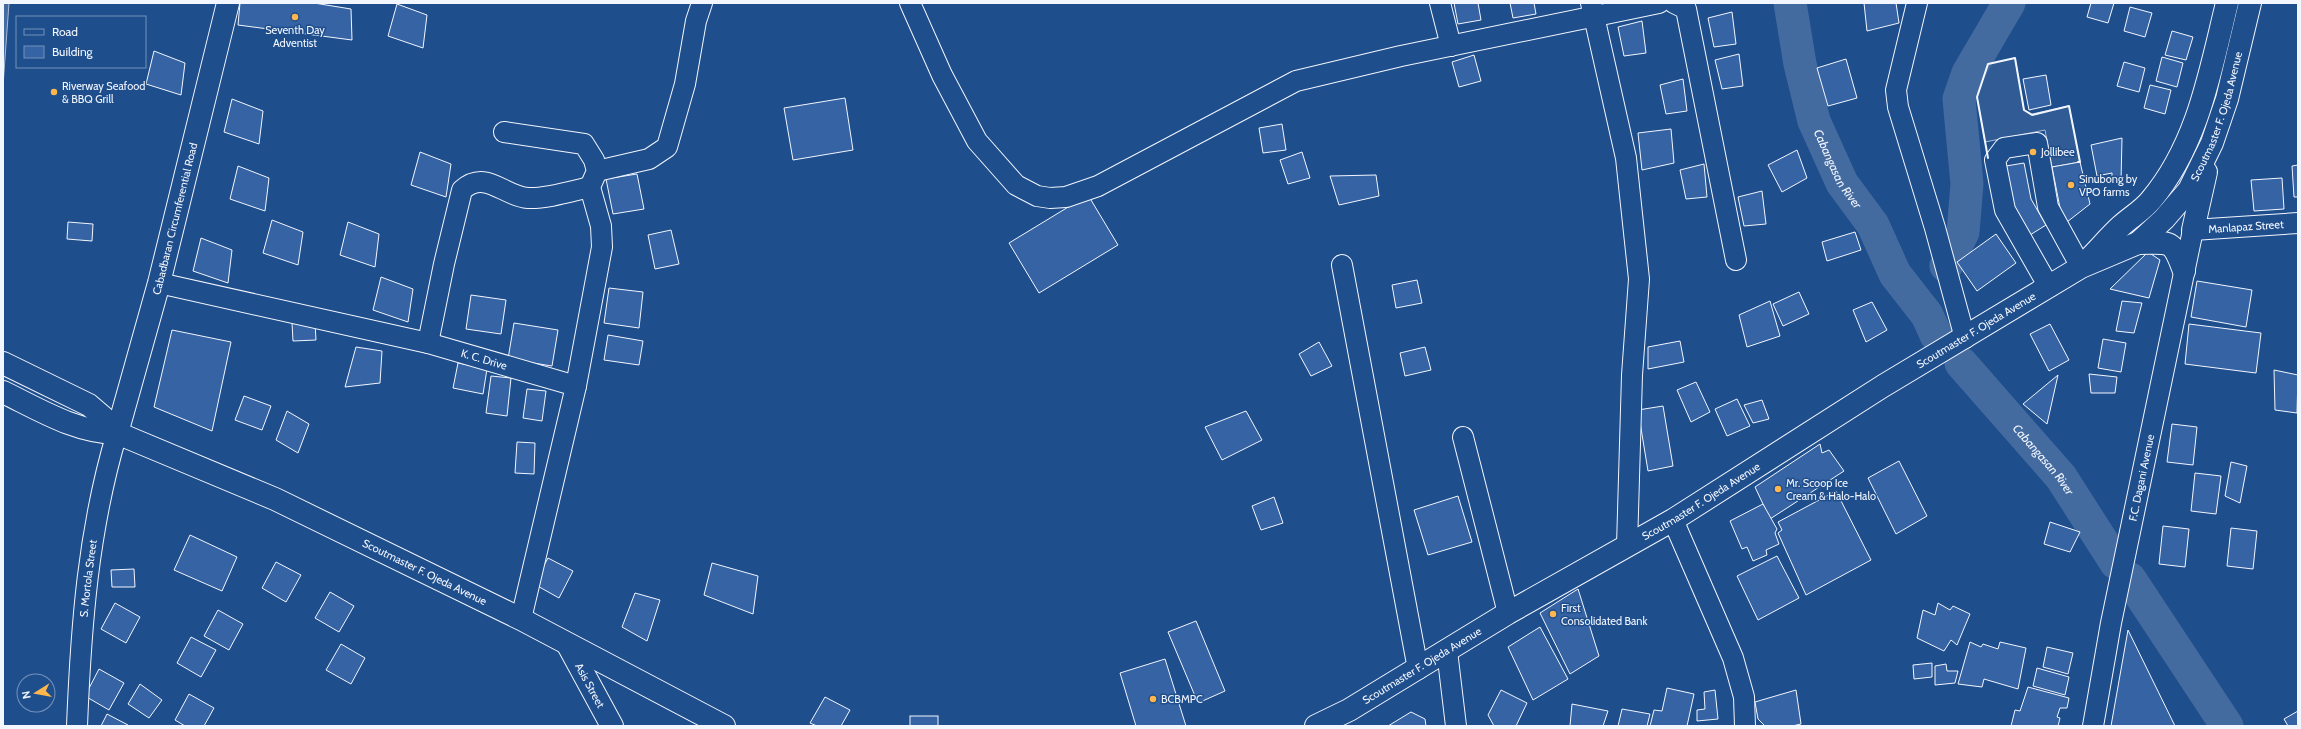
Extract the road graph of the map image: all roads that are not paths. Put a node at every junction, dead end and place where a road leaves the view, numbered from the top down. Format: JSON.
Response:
{"nodes":[{"id":1,"x":228,"y":3,"type":"edge"},
{"id":2,"x":702,"y":3,"type":"edge"},
{"id":3,"x":910,"y":3,"type":"edge"},
{"id":4,"x":1440,"y":3,"type":"edge"},
{"id":5,"x":1659,"y":3,"type":"edge"},
{"id":6,"x":1674,"y":3,"type":"edge"},
{"id":7,"x":1916,"y":3,"type":"edge"},
{"id":8,"x":2227,"y":3,"type":"edge"},
{"id":9,"x":2250,"y":3,"type":"edge"},
{"id":10,"x":1593,"y":10,"type":"edge"},
{"id":11,"x":1451,"y":46,"type":"junction"},
{"id":12,"x":504,"y":132,"type":"dead end"},
{"id":13,"x":2212,"y":143,"type":"junction"},
{"id":14,"x":593,"y":179,"type":"junction"},
{"id":15,"x":2298,"y":223,"type":"edge"},
{"id":16,"x":2193,"y":230,"type":"junction"},
{"id":17,"x":2138,"y":243,"type":"junction"},
{"id":18,"x":1736,"y":260,"type":"dead end"},
{"id":19,"x":1342,"y":265,"type":"dead end"},
{"id":20,"x":2081,"y":267,"type":"junction"},
{"id":21,"x":2184,"y":271,"type":"junction"},
{"id":22,"x":159,"y":283,"type":"junction"},
{"id":23,"x":2049,"y":287,"type":"junction"},
{"id":24,"x":1965,"y":338,"type":"junction"},
{"id":25,"x":428,"y":343,"type":"junction"},
{"id":26,"x":7,"y":365,"type":"edge"},
{"id":27,"x":576,"y":386,"type":"junction"},
{"id":28,"x":3,"y":392,"type":"edge"},
{"id":29,"x":117,"y":433,"type":"junction"},
{"id":30,"x":1463,"y":437,"type":"dead end"},
{"id":31,"x":1673,"y":520,"type":"junction"},
{"id":32,"x":1627,"y":546,"type":"junction"},
{"id":33,"x":1508,"y":614,"type":"junction"},
{"id":34,"x":521,"y":619,"type":"junction"},
{"id":35,"x":568,"y":645,"type":"junction"},
{"id":36,"x":1447,"y":651,"type":"junction"},
{"id":37,"x":1418,"y":669,"type":"junction"},
{"id":38,"x":77,"y":726,"type":"edge"},
{"id":39,"x":612,"y":726,"type":"edge"},
{"id":40,"x":724,"y":726,"type":"edge"},
{"id":41,"x":1316,"y":726,"type":"edge"},
{"id":42,"x":1456,"y":726,"type":"edge"},
{"id":43,"x":1745,"y":726,"type":"edge"},
{"id":44,"x":2092,"y":726,"type":"edge"}],
"edges":[{"from":1,"to":22,"type":"main road","name":"Cabadbaran Circumferential Road"},
{"from":2,"to":14,"type":"street"},
{"from":3,"to":11,"type":"street"},
{"from":4,"to":11,"type":"street"},
{"from":5,"to":10,"type":"street"},
{"from":6,"to":18,"type":"street"},
{"from":7,"to":24,"type":"street"},
{"from":8,"to":20,"type":"main road","name":"Scoutmaster F. Ojeda Avenue"},
{"from":9,"to":13,"type":"main road","name":"Scoutmaster F. Ojeda Avenue"},
{"from":10,"to":11,"type":"street"},
{"from":10,"to":32,"type":"street"},
{"from":12,"to":14,"type":"street"},
{"from":13,"to":16,"type":"main road"},
{"from":13,"to":17,"type":"main road","name":"Scoutmaster F. Ojeda Avenue"},
{"from":14,"to":25,"type":"street"},
{"from":14,"to":27,"type":"street"},
{"from":15,"to":16,"type":"street","name":"Manlapaz Street"},
{"from":16,"to":21,"type":"street","name":"F.C. Dagani Avenue"},
{"from":17,"to":20,"type":"main road","name":"Scoutmaster F. Ojeda Avenue"},
{"from":17,"to":21,"type":"main road"},
{"from":19,"to":37,"type":"street"},
{"from":20,"to":23,"type":"main road","name":"Scoutmaster F. Ojeda Avenue"},
{"from":20,"to":23,"type":"street"},
{"from":21,"to":44,"type":"street","name":"F.C. Dagani Avenue"},
{"from":22,"to":25,"type":"street","name":"K. C. Drive"},
{"from":22,"to":29,"type":"main road","name":"Cabadbaran Circumferential Road"},
{"from":23,"to":24,"type":"main road","name":"Scoutmaster F. Ojeda Avenue"},
{"from":24,"to":31,"type":"main road","name":"Scoutmaster F. Ojeda Avenue"},
{"from":25,"to":27,"type":"street","name":"K. C. Drive"},
{"from":26,"to":29,"type":"main road"},
{"from":27,"to":34,"type":"street"},
{"from":28,"to":29,"type":"main road"},
{"from":29,"to":34,"type":"main road","name":"Scoutmaster F. Ojeda Avenue"},
{"from":29,"to":38,"type":"street","name":"S. Mortola Street"},
{"from":30,"to":33,"type":"street"},
{"from":31,"to":32,"type":"main road","name":"Scoutmaster F. Ojeda Avenue"},
{"from":31,"to":43,"type":"street"},
{"from":32,"to":33,"type":"main road","name":"Scoutmaster F. Ojeda Avenue"},
{"from":33,"to":36,"type":"main road","name":"Scoutmaster F. Ojeda Avenue"},
{"from":34,"to":35,"type":"main road","name":"Scoutmaster F. Ojeda Avenue"},
{"from":35,"to":39,"type":"main road","name":"Asis Street"},
{"from":35,"to":40,"type":"main road","name":"Scoutmaster F. Ojeda Avenue"},
{"from":36,"to":37,"type":"main road","name":"Scoutmaster F. Ojeda Avenue"},
{"from":36,"to":42,"type":"street"},
{"from":37,"to":41,"type":"main road","name":"Scoutmaster F. Ojeda Avenue"}]}
